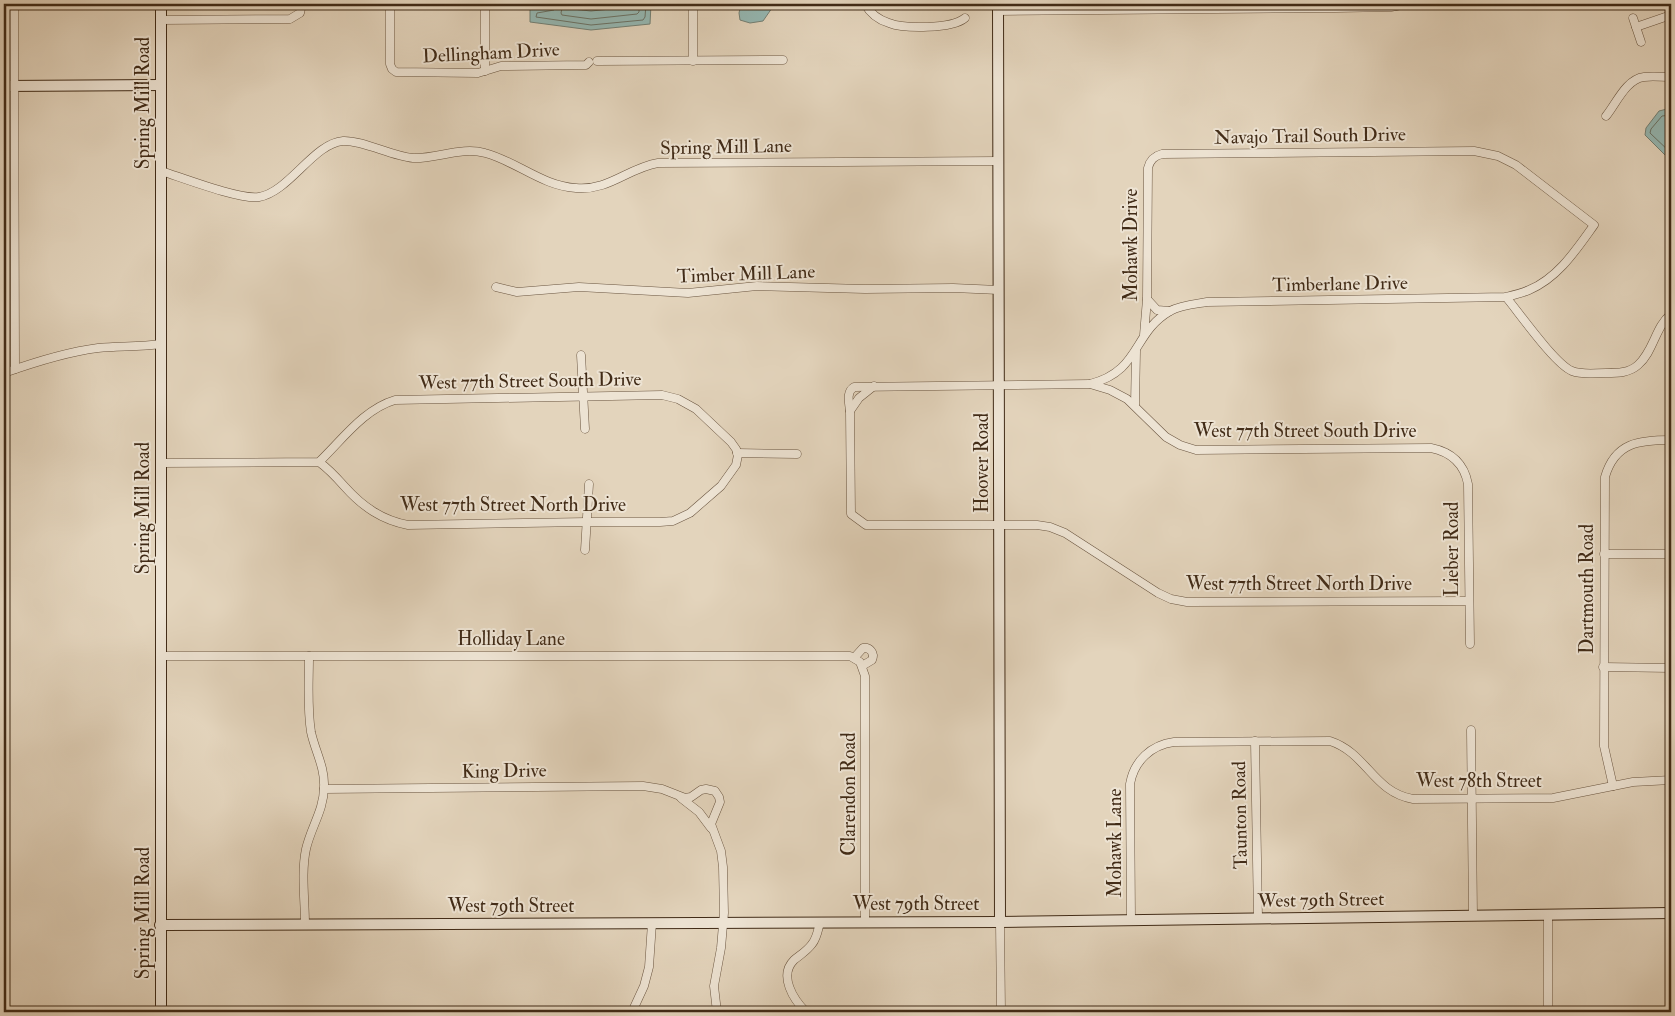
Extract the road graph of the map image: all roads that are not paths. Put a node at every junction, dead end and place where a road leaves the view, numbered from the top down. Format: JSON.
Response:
{"nodes":[{"id":1,"x":14,"y":4,"type":"edge"},
{"id":2,"x":161,"y":4,"type":"edge"},
{"id":3,"x":302,"y":4,"type":"edge"},
{"id":4,"x":390,"y":4,"type":"edge"},
{"id":5,"x":485,"y":4,"type":"edge"},
{"id":6,"x":692,"y":4,"type":"edge"},
{"id":7,"x":865,"y":4,"type":"edge"},
{"id":8,"x":1407,"y":4,"type":"edge"},
{"id":9,"x":1135,"y":6,"type":"edge"},
{"id":10,"x":1266,"y":6,"type":"edge"},
{"id":11,"x":998,"y":7,"type":"edge"},
{"id":12,"x":1671,"y":15,"type":"edge"},
{"id":13,"x":965,"y":18,"type":"dead end"},
{"id":14,"x":1633,"y":18,"type":"dead end"},
{"id":15,"x":161,"y":20,"type":"junction"},
{"id":16,"x":1636,"y":27,"type":"junction"},
{"id":17,"x":1641,"y":42,"type":"dead end"},
{"id":18,"x":784,"y":60,"type":"dead end"},
{"id":19,"x":693,"y":61,"type":"junction"},
{"id":20,"x":485,"y":71,"type":"junction"},
{"id":21,"x":1671,"y":76,"type":"edge"},
{"id":22,"x":9,"y":85,"type":"edge"},
{"id":23,"x":161,"y":86,"type":"junction"},
{"id":24,"x":1606,"y":116,"type":"dead end"},
{"id":25,"x":1154,"y":157,"type":"joint"},
{"id":26,"x":998,"y":161,"type":"junction"},
{"id":27,"x":161,"y":171,"type":"junction"},
{"id":28,"x":1594,"y":225,"type":"joint"},
{"id":29,"x":496,"y":287,"type":"dead end"},
{"id":30,"x":999,"y":290,"type":"junction"},
{"id":31,"x":1506,"y":297,"type":"junction"},
{"id":32,"x":1147,"y":299,"type":"junction"},
{"id":33,"x":1170,"y":311,"type":"junction"},
{"id":34,"x":1671,"y":314,"type":"edge"},
{"id":35,"x":1144,"y":335,"type":"junction"},
{"id":36,"x":161,"y":344,"type":"junction"},
{"id":37,"x":1136,"y":351,"type":"junction"},
{"id":38,"x":581,"y":356,"type":"dead end"},
{"id":39,"x":15,"y":369,"type":"junction"},
{"id":40,"x":4,"y":373,"type":"edge"},
{"id":41,"x":1090,"y":384,"type":"junction"},
{"id":42,"x":874,"y":386,"type":"junction"},
{"id":43,"x":999,"y":386,"type":"junction"},
{"id":44,"x":583,"y":396,"type":"junction"},
{"id":45,"x":1135,"y":405,"type":"junction"},
{"id":46,"x":850,"y":411,"type":"junction"},
{"id":47,"x":585,"y":429,"type":"dead end"},
{"id":48,"x":1671,"y":440,"type":"edge"},
{"id":49,"x":797,"y":454,"type":"dead end"},
{"id":50,"x":738,"y":455,"type":"junction"},
{"id":51,"x":1455,"y":458,"type":"joint"},
{"id":52,"x":319,"y":462,"type":"junction"},
{"id":53,"x":161,"y":463,"type":"junction"},
{"id":54,"x":589,"y":484,"type":"dead end"},
{"id":55,"x":587,"y":522,"type":"junction"},
{"id":56,"x":999,"y":526,"type":"junction"},
{"id":57,"x":585,"y":550,"type":"dead end"},
{"id":58,"x":1604,"y":554,"type":"junction"},
{"id":59,"x":1671,"y":554,"type":"edge"},
{"id":60,"x":1469,"y":601,"type":"junction"},
{"id":61,"x":1470,"y":644,"type":"dead end"},
{"id":62,"x":160,"y":656,"type":"junction"},
{"id":63,"x":309,"y":656,"type":"junction"},
{"id":64,"x":859,"y":662,"type":"junction"},
{"id":65,"x":1603,"y":667,"type":"junction"},
{"id":66,"x":1671,"y":668,"type":"edge"},
{"id":67,"x":1471,"y":730,"type":"dead end"},
{"id":68,"x":1255,"y":741,"type":"junction"},
{"id":69,"x":1157,"y":747,"type":"joint"},
{"id":70,"x":1671,"y":780,"type":"edge"},
{"id":71,"x":1613,"y":786,"type":"junction"},
{"id":72,"x":324,"y":789,"type":"junction"},
{"id":73,"x":681,"y":798,"type":"junction"},
{"id":74,"x":1472,"y":799,"type":"junction"},
{"id":75,"x":711,"y":828,"type":"junction"},
{"id":76,"x":1671,"y":913,"type":"edge"},
{"id":77,"x":1548,"y":915,"type":"junction"},
{"id":78,"x":1473,"y":916,"type":"junction"},
{"id":79,"x":1258,"y":918,"type":"junction"},
{"id":80,"x":1131,"y":920,"type":"junction"},
{"id":81,"x":820,"y":922,"type":"junction"},
{"id":82,"x":865,"y":922,"type":"junction"},
{"id":83,"x":1000,"y":922,"type":"junction"},
{"id":84,"x":652,"y":923,"type":"junction"},
{"id":85,"x":722,"y":923,"type":"junction"},
{"id":86,"x":160,"y":925,"type":"junction"},
{"id":87,"x":305,"y":925,"type":"junction"},
{"id":88,"x":161,"y":1012,"type":"edge"},
{"id":89,"x":632,"y":1012,"type":"edge"},
{"id":90,"x":717,"y":1012,"type":"edge"},
{"id":91,"x":806,"y":1012,"type":"edge"},
{"id":92,"x":1001,"y":1012,"type":"edge"},
{"id":93,"x":1548,"y":1012,"type":"edge"}],
"edges":[{"from":1,"to":22,"type":"street"},
{"from":2,"to":15,"type":"street","name":"Spring Mill Road"},
{"from":3,"to":15,"type":"street"},
{"from":4,"to":20,"type":"street","name":"Dellingham Drive"},
{"from":5,"to":20,"type":"street"},
{"from":6,"to":19,"type":"street"},
{"from":7,"to":13,"type":"street"},
{"from":8,"to":10,"type":"street"},
{"from":9,"to":10,"type":"street"},
{"from":9,"to":11,"type":"street"},
{"from":11,"to":26,"type":"street","name":"Hoover Road"},
{"from":12,"to":16,"type":"street"},
{"from":14,"to":16,"type":"street"},
{"from":15,"to":23,"type":"street","name":"Spring Mill Road"},
{"from":16,"to":17,"type":"street"},
{"from":18,"to":19,"type":"street","name":"Dellingham Drive"},
{"from":19,"to":20,"type":"street","name":"Dellingham Drive"},
{"from":21,"to":24,"type":"street"},
{"from":22,"to":23,"type":"street"},
{"from":22,"to":39,"type":"street"},
{"from":23,"to":27,"type":"street","name":"Spring Mill Road"},
{"from":25,"to":28,"type":"street","name":"Navajo Trail South Drive"},
{"from":25,"to":32,"type":"street","name":"Mohawk Drive"},
{"from":26,"to":27,"type":"street","name":"Spring Mill Lane"},
{"from":26,"to":30,"type":"street","name":"Hoover Road"},
{"from":27,"to":36,"type":"street","name":"Spring Mill Road"},
{"from":28,"to":31,"type":"street","name":"Timberlane Drive"},
{"from":29,"to":30,"type":"street","name":"Timber Mill Lane"},
{"from":30,"to":43,"type":"street","name":"Hoover Road"},
{"from":31,"to":33,"type":"street","name":"Timberlane Drive"},
{"from":31,"to":34,"type":"street"},
{"from":32,"to":33,"type":"street"},
{"from":32,"to":35,"type":"street","name":"Mohawk Drive"},
{"from":33,"to":35,"type":"street","name":"Timberlane Drive"},
{"from":35,"to":37,"type":"street","name":"Timberlane Drive"},
{"from":36,"to":39,"type":"street"},
{"from":36,"to":53,"type":"street","name":"Spring Mill Road"},
{"from":37,"to":41,"type":"street","name":"Timberlane Drive"},
{"from":37,"to":45,"type":"street"},
{"from":38,"to":44,"type":"street"},
{"from":39,"to":40,"type":"street"},
{"from":41,"to":43,"type":"street","name":"West 77th Street South Drive"},
{"from":41,"to":45,"type":"street","name":"West 77th Street South Drive"},
{"from":42,"to":43,"type":"street","name":"West 77th Street South Drive"},
{"from":42,"to":46,"type":"street"},
{"from":42,"to":46,"type":"street","name":"West 77th Street South Drive"},
{"from":43,"to":56,"type":"street","name":"Hoover Road"},
{"from":44,"to":47,"type":"street"},
{"from":44,"to":50,"type":"street","name":"West 77th Street South Drive"},
{"from":44,"to":52,"type":"street","name":"West 77th Street South Drive"},
{"from":45,"to":51,"type":"street","name":"West 77th Street South Drive"},
{"from":46,"to":56,"type":"street","name":"West 77th Street North Drive"},
{"from":48,"to":58,"type":"street","name":"Dartmouth Road"},
{"from":49,"to":50,"type":"street"},
{"from":50,"to":55,"type":"street","name":"West 77th Street North Drive"},
{"from":51,"to":60,"type":"street","name":"Lieber Road"},
{"from":52,"to":53,"type":"street"},
{"from":52,"to":55,"type":"street","name":"West 77th Street North Drive"},
{"from":53,"to":62,"type":"street","name":"Spring Mill Road"},
{"from":54,"to":55,"type":"street"},
{"from":55,"to":57,"type":"street"},
{"from":56,"to":60,"type":"street","name":"West 77th Street North Drive"},
{"from":56,"to":83,"type":"street","name":"Hoover Road"},
{"from":58,"to":59,"type":"street"},
{"from":58,"to":65,"type":"street","name":"Dartmouth Road"},
{"from":60,"to":61,"type":"street","name":"Lieber Road"},
{"from":62,"to":63,"type":"street","name":"Holliday Lane"},
{"from":62,"to":86,"type":"street","name":"Spring Mill Road"},
{"from":63,"to":64,"type":"street","name":"Holliday Lane"},
{"from":63,"to":72,"type":"street"},
{"from":64,"to":64,"type":"street"},
{"from":64,"to":82,"type":"street","name":"Clarendon Road"},
{"from":65,"to":66,"type":"street"},
{"from":65,"to":71,"type":"street","name":"Dartmouth Road"},
{"from":67,"to":74,"type":"street"},
{"from":68,"to":69,"type":"street","name":"West 78th Street"},
{"from":68,"to":74,"type":"street","name":"West 78th Street"},
{"from":68,"to":79,"type":"street","name":"Taunton Road"},
{"from":69,"to":80,"type":"street","name":"Mohawk Lane"},
{"from":70,"to":71,"type":"street","name":"West 78th Street"},
{"from":71,"to":74,"type":"street","name":"West 78th Street"},
{"from":72,"to":73,"type":"street","name":"King Drive"},
{"from":72,"to":87,"type":"street"},
{"from":73,"to":75,"type":"street","name":"King Drive"},
{"from":73,"to":75,"type":"street"},
{"from":74,"to":78,"type":"street"},
{"from":75,"to":85,"type":"street","name":"King Drive"},
{"from":76,"to":77,"type":"street","name":"West 79th Street"},
{"from":77,"to":78,"type":"street","name":"West 79th Street"},
{"from":77,"to":93,"type":"street"},
{"from":78,"to":79,"type":"street","name":"West 79th Street"},
{"from":79,"to":80,"type":"street","name":"West 79th Street"},
{"from":80,"to":83,"type":"street","name":"West 79th Street"},
{"from":81,"to":82,"type":"street","name":"West 79th Street"},
{"from":81,"to":85,"type":"street","name":"West 79th Street"},
{"from":81,"to":91,"type":"street"},
{"from":82,"to":83,"type":"street","name":"West 79th Street"},
{"from":83,"to":92,"type":"street"},
{"from":84,"to":85,"type":"street","name":"West 79th Street"},
{"from":84,"to":87,"type":"street","name":"West 79th Street"},
{"from":84,"to":89,"type":"street"},
{"from":85,"to":90,"type":"street","name":"King Drive"},
{"from":86,"to":87,"type":"street","name":"West 79th Street"},
{"from":86,"to":88,"type":"street","name":"Spring Mill Road"}]}
